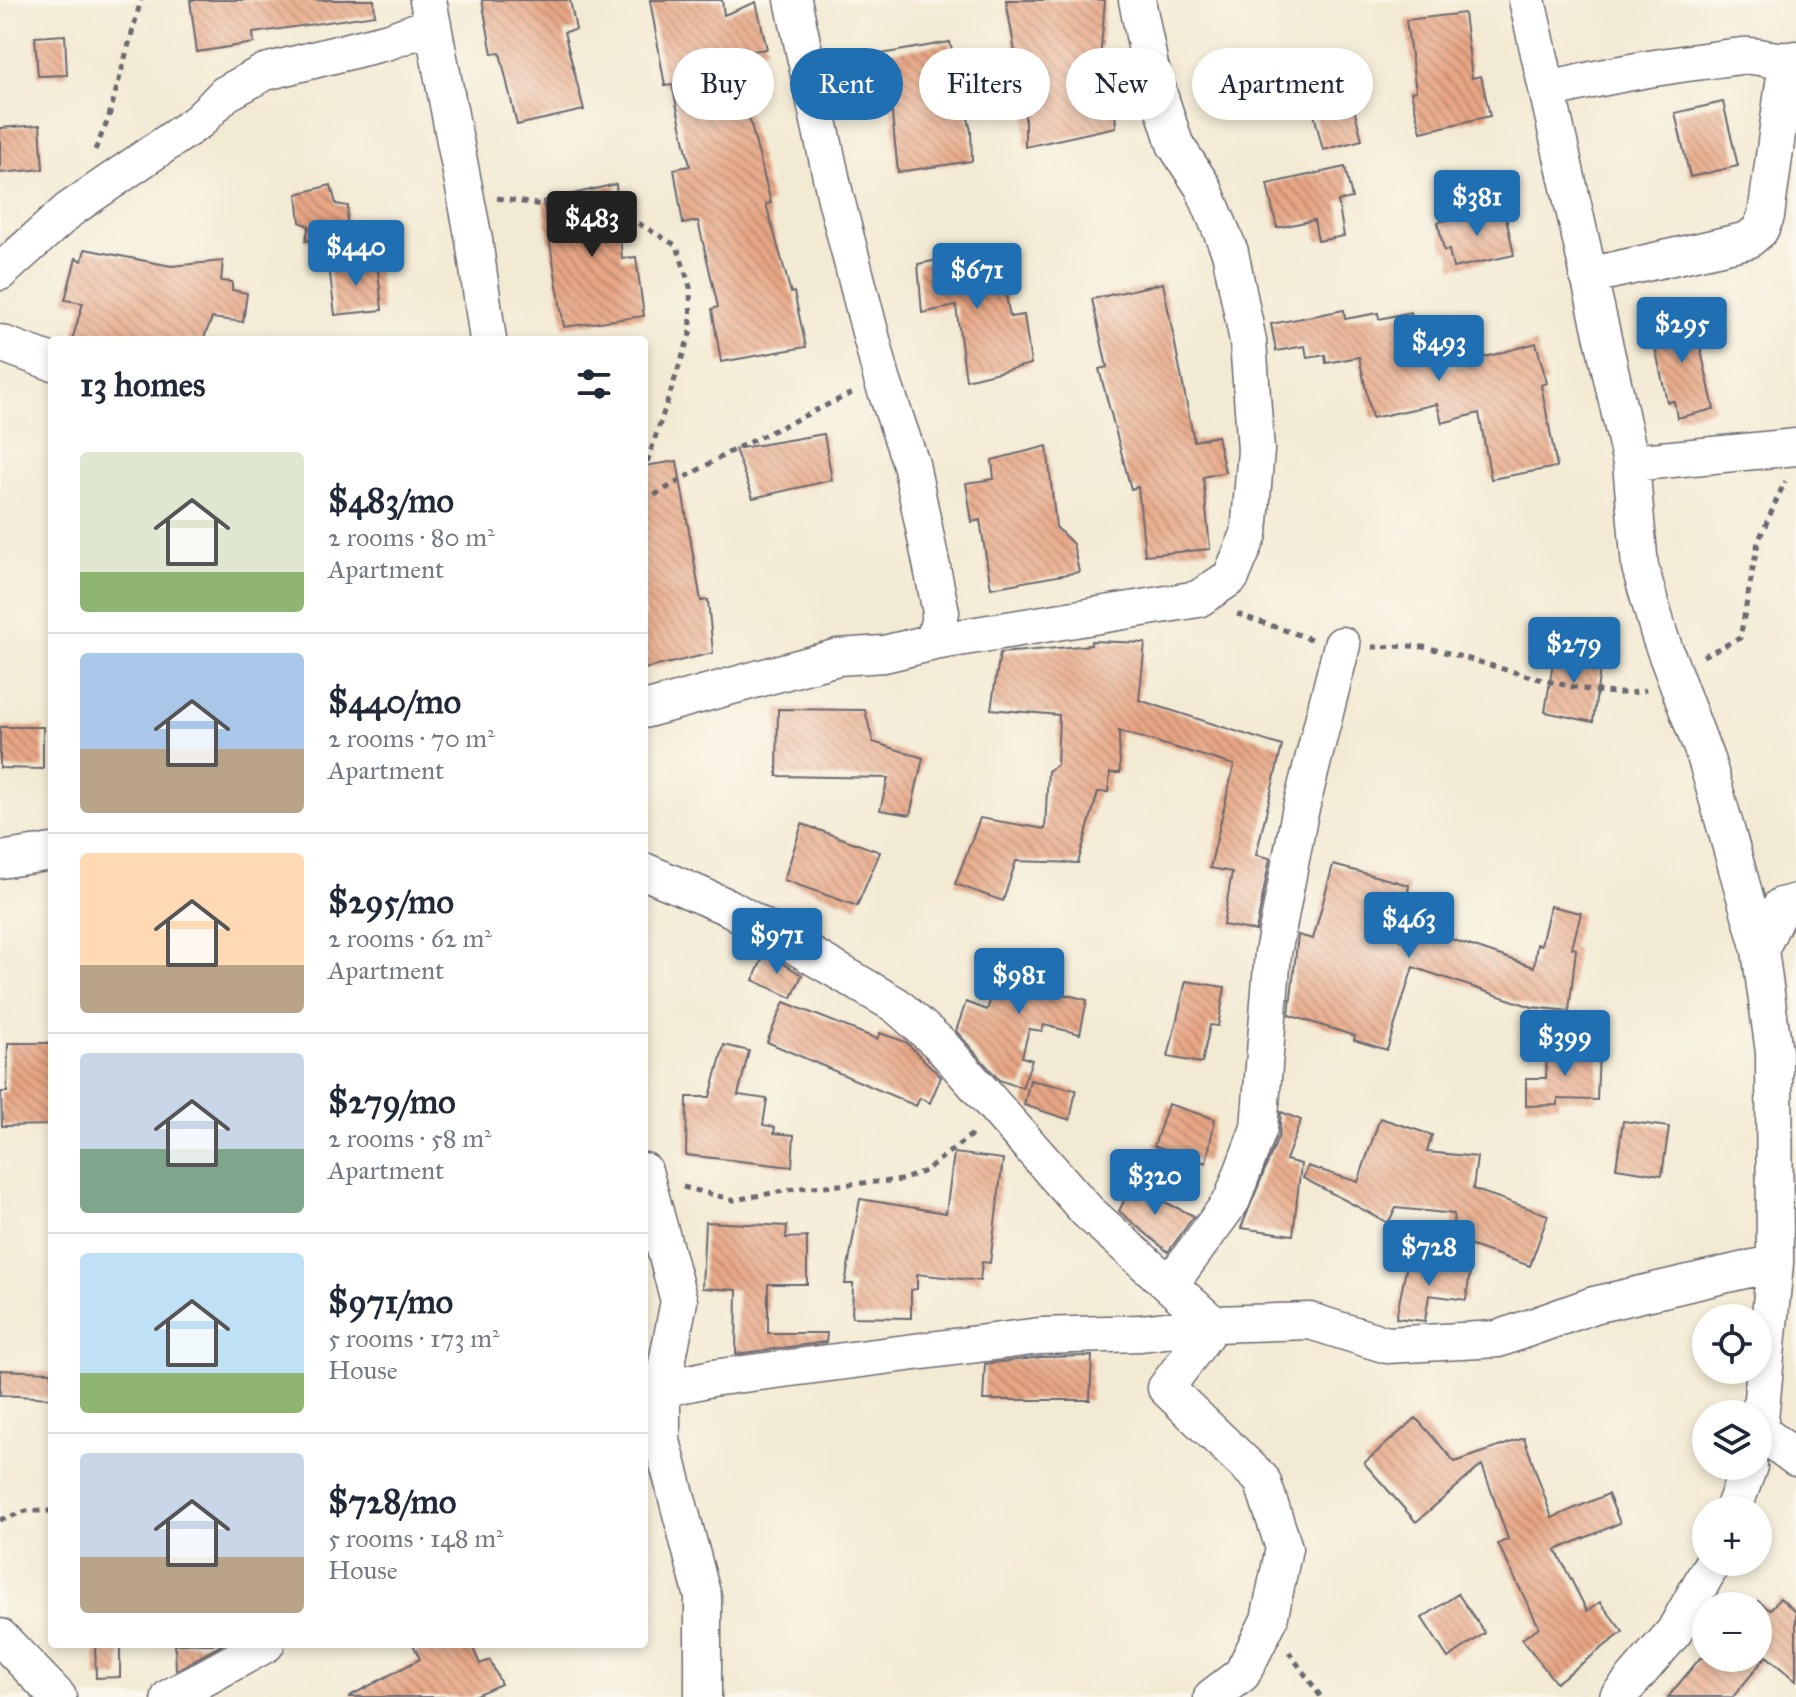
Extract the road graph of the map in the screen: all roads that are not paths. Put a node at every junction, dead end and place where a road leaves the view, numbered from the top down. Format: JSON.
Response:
{"nodes":[{"id":1,"x":793,"y":0,"type":"edge"},
{"id":2,"x":1137,"y":0,"type":"edge"},
{"id":3,"x":1527,"y":0,"type":"edge"},
{"id":4,"x":430,"y":13,"type":"edge"},
{"id":5,"x":1792,"y":60,"type":"edge"},
{"id":6,"x":1548,"y":91,"type":"junction"},
{"id":7,"x":0,"y":272,"type":"edge"},
{"id":8,"x":1588,"y":276,"type":"junction"},
{"id":9,"x":487,"y":336,"type":"edge"},
{"id":10,"x":0,"y":343,"type":"edge"},
{"id":11,"x":48,"y":361,"type":"edge"},
{"id":12,"x":1793,"y":458,"type":"edge"},
{"id":13,"x":1631,"y":463,"type":"junction"},
{"id":14,"x":934,"y":642,"type":"junction"},
{"id":15,"x":1342,"y":645,"type":"road end"},
{"id":16,"x":648,"y":709,"type":"edge"},
{"id":17,"x":48,"y":853,"type":"edge"},
{"id":18,"x":0,"y":860,"type":"edge"},
{"id":19,"x":648,"y":873,"type":"edge"},
{"id":20,"x":1796,"y":902,"type":"edge"},
{"id":21,"x":1760,"y":950,"type":"junction"},
{"id":22,"x":648,"y":1185,"type":"edge"},
{"id":23,"x":1775,"y":1263,"type":"junction"},
{"id":24,"x":1171,"y":1283,"type":"junction"},
{"id":25,"x":1213,"y":1324,"type":"junction"},
{"id":26,"x":653,"y":1394,"type":"edge"},
{"id":27,"x":1763,"y":1400,"type":"edge"},
{"id":28,"x":1772,"y":1443,"type":"edge"},
{"id":29,"x":1796,"y":1458,"type":"edge"},
{"id":30,"x":1705,"y":1576,"type":"edge"},
{"id":31,"x":0,"y":1637,"type":"edge"},
{"id":32,"x":259,"y":1648,"type":"edge"},
{"id":33,"x":58,"y":1697,"type":"edge"},
{"id":34,"x":170,"y":1697,"type":"edge"},
{"id":35,"x":703,"y":1697,"type":"edge"},
{"id":36,"x":1212,"y":1697,"type":"edge"},
{"id":37,"x":1618,"y":1697,"type":"edge"}],
"edges":[{"from":1,"to":14,"type":"street"},
{"from":2,"to":14,"type":"street"},
{"from":3,"to":6,"type":"street"},
{"from":4,"to":7,"type":"street"},
{"from":4,"to":9,"type":"street"},
{"from":5,"to":6,"type":"street"},
{"from":5,"to":8,"type":"street"},
{"from":6,"to":8,"type":"street"},
{"from":8,"to":13,"type":"street"},
{"from":10,"to":11,"type":"street"},
{"from":12,"to":13,"type":"street"},
{"from":13,"to":21,"type":"street"},
{"from":14,"to":16,"type":"street"},
{"from":15,"to":24,"type":"street"},
{"from":17,"to":18,"type":"street"},
{"from":19,"to":24,"type":"street"},
{"from":20,"to":21,"type":"street"},
{"from":21,"to":23,"type":"street"},
{"from":22,"to":26,"type":"street"},
{"from":23,"to":25,"type":"street"},
{"from":23,"to":27,"type":"street"},
{"from":24,"to":25,"type":"street"},
{"from":25,"to":26,"type":"street"},
{"from":25,"to":36,"type":"street"},
{"from":26,"to":35,"type":"street"},
{"from":28,"to":29,"type":"street"},
{"from":30,"to":37,"type":"street"},
{"from":31,"to":33,"type":"street"},
{"from":32,"to":34,"type":"street"}]}
